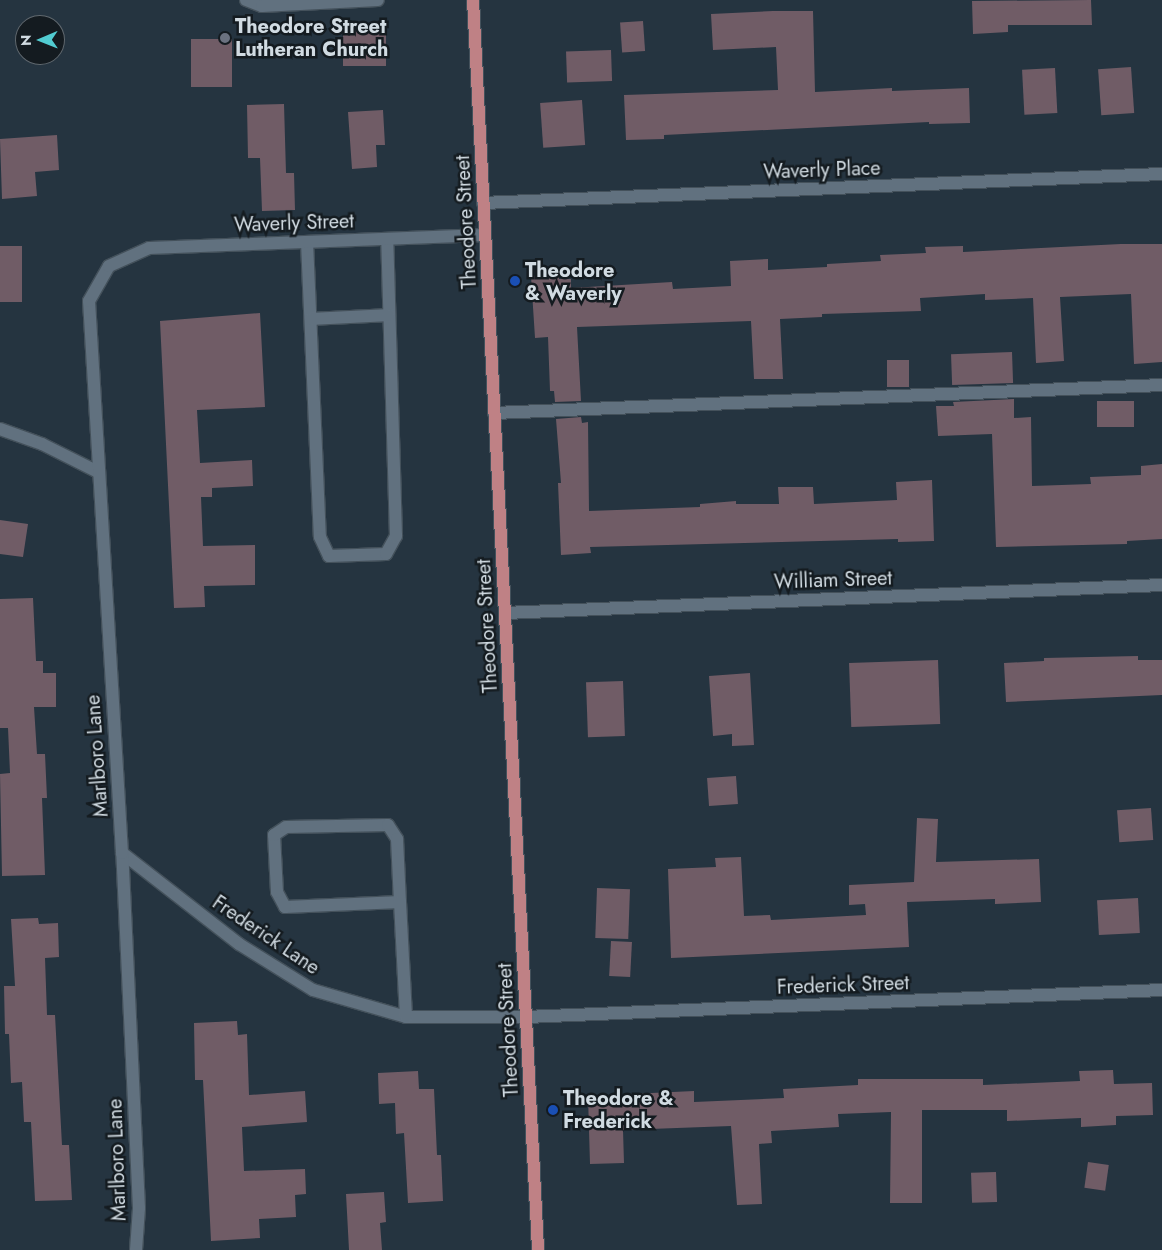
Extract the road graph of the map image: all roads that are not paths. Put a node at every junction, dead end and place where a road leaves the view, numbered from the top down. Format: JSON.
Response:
{"nodes":[{"id":1,"x":246,"y":0,"type":"edge"},
{"id":2,"x":378,"y":0,"type":"edge"},
{"id":3,"x":473,"y":0,"type":"edge"},
{"id":4,"x":1162,"y":174,"type":"edge"},
{"id":5,"x":484,"y":203,"type":"junction"},
{"id":6,"x":485,"y":235,"type":"junction"},
{"id":7,"x":387,"y":239,"type":"junction"},
{"id":8,"x":307,"y":242,"type":"junction"},
{"id":9,"x":109,"y":266,"type":"joint"},
{"id":10,"x":389,"y":315,"type":"junction"},
{"id":11,"x":311,"y":319,"type":"junction"},
{"id":12,"x":1162,"y":385,"type":"edge"},
{"id":13,"x":494,"y":413,"type":"junction"},
{"id":14,"x":0,"y":428,"type":"edge"},
{"id":15,"x":98,"y":472,"type":"junction"},
{"id":16,"x":1162,"y":585,"type":"edge"},
{"id":17,"x":505,"y":613,"type":"junction"},
{"id":18,"x":122,"y":853,"type":"junction"},
{"id":19,"x":400,"y":902,"type":"junction"},
{"id":20,"x":1162,"y":990,"type":"edge"},
{"id":21,"x":406,"y":1017,"type":"junction"},
{"id":22,"x":526,"y":1017,"type":"junction"},
{"id":23,"x":136,"y":1250,"type":"edge"},
{"id":24,"x":538,"y":1250,"type":"edge"}],
"edges":[{"from":1,"to":2,"type":"street"},
{"from":3,"to":5,"type":"main road","name":"Theodore Street"},
{"from":4,"to":5,"type":"street","name":"Waverly Place"},
{"from":5,"to":6,"type":"main road","name":"Theodore Street"},
{"from":6,"to":7,"type":"street","name":"Waverly Street"},
{"from":6,"to":13,"type":"main road","name":"Theodore Street"},
{"from":7,"to":8,"type":"street","name":"Waverly Street"},
{"from":7,"to":10,"type":"street"},
{"from":8,"to":9,"type":"street","name":"Waverly Street"},
{"from":8,"to":11,"type":"street"},
{"from":9,"to":15,"type":"street","name":"Marlboro Lane"},
{"from":10,"to":11,"type":"street"},
{"from":10,"to":11,"type":"street"},
{"from":12,"to":13,"type":"street"},
{"from":13,"to":17,"type":"main road","name":"Theodore Street"},
{"from":14,"to":15,"type":"street"},
{"from":15,"to":18,"type":"street","name":"Marlboro Lane"},
{"from":16,"to":17,"type":"street","name":"William Street"},
{"from":17,"to":22,"type":"main road","name":"Theodore Street"},
{"from":18,"to":21,"type":"street","name":"Frederick Lane"},
{"from":18,"to":23,"type":"street","name":"Marlboro Lane"},
{"from":19,"to":19,"type":"street"},
{"from":19,"to":21,"type":"street"},
{"from":20,"to":22,"type":"street","name":"Frederick Street"},
{"from":21,"to":22,"type":"street","name":"Frederick Lane"},
{"from":22,"to":24,"type":"main road","name":"Theodore Street"}]}
